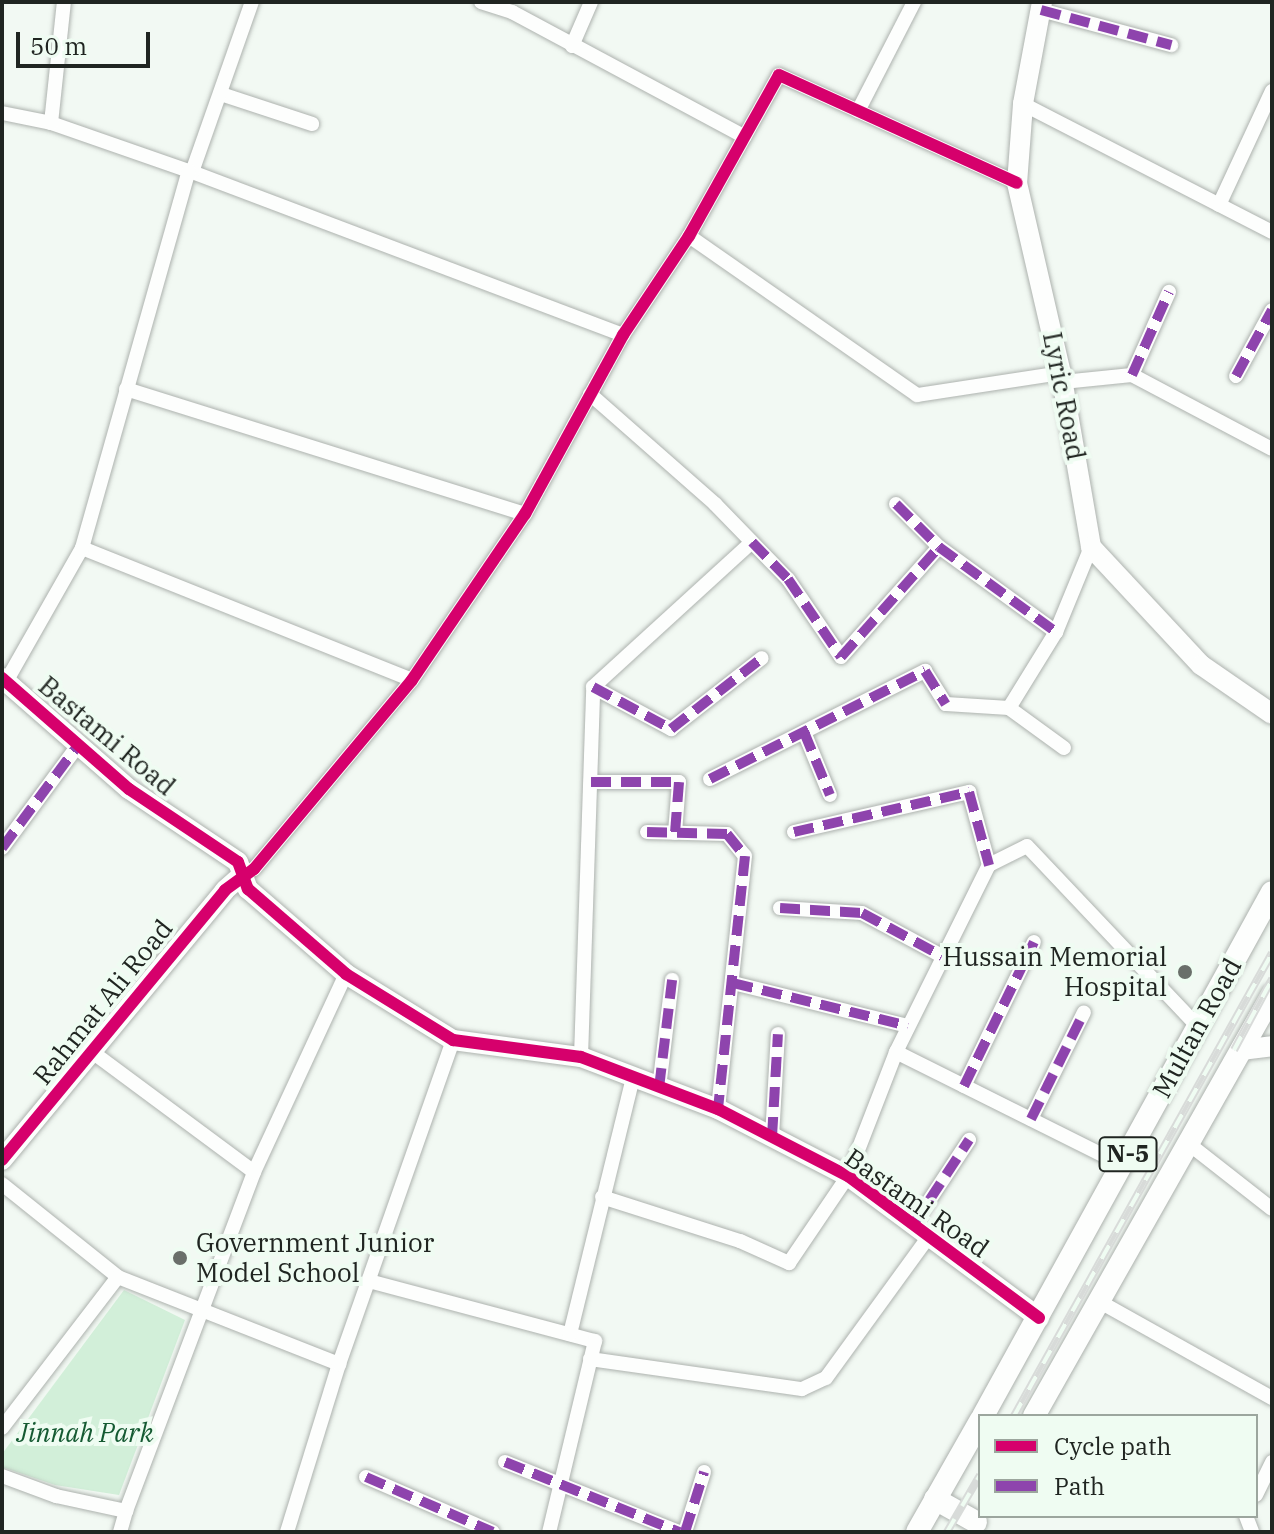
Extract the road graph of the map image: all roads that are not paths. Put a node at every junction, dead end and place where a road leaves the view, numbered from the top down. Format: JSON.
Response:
{"nodes":[{"id":1,"x":64,"y":2,"type":"edge"},
{"id":2,"x":252,"y":2,"type":"edge"},
{"id":3,"x":481,"y":2,"type":"edge"},
{"id":4,"x":591,"y":2,"type":"edge"},
{"id":5,"x":914,"y":2,"type":"edge"},
{"id":6,"x":1041,"y":6,"type":"edge"},
{"id":7,"x":1171,"y":45,"type":"dead end"},
{"id":8,"x":572,"y":46,"type":"junction"},
{"id":9,"x":1272,"y":91,"type":"edge"},
{"id":10,"x":221,"y":94,"type":"junction"},
{"id":11,"x":1023,"y":104,"type":"junction"},
{"id":12,"x":858,"y":111,"type":"junction"},
{"id":13,"x":2,"y":113,"type":"edge"},
{"id":14,"x":51,"y":123,"type":"junction"},
{"id":15,"x":312,"y":124,"type":"dead end"},
{"id":16,"x":745,"y":137,"type":"junction"},
{"id":17,"x":190,"y":171,"type":"junction"},
{"id":18,"x":1017,"y":183,"type":"junction"},
{"id":19,"x":1219,"y":205,"type":"junction"},
{"id":20,"x":1272,"y":232,"type":"edge"},
{"id":21,"x":689,"y":236,"type":"junction"},
{"id":22,"x":1169,"y":292,"type":"dead end"},
{"id":23,"x":1272,"y":310,"type":"edge"},
{"id":24,"x":623,"y":335,"type":"junction"},
{"id":25,"x":1132,"y":375,"type":"junction"},
{"id":26,"x":1236,"y":376,"type":"dead end"},
{"id":27,"x":1062,"y":377,"type":"junction"},
{"id":28,"x":126,"y":389,"type":"junction"},
{"id":29,"x":590,"y":394,"type":"junction"},
{"id":30,"x":1272,"y":449,"type":"edge"},
{"id":31,"x":896,"y":504,"type":"dead end"},
{"id":32,"x":525,"y":514,"type":"junction"},
{"id":33,"x":752,"y":542,"type":"junction"},
{"id":34,"x":939,"y":547,"type":"junction"},
{"id":35,"x":1091,"y":547,"type":"junction"},
{"id":36,"x":82,"y":548,"type":"junction"},
{"id":37,"x":1056,"y":632,"type":"junction"},
{"id":38,"x":762,"y":658,"type":"dead end"},
{"id":39,"x":4,"y":679,"type":"edge"},
{"id":40,"x":412,"y":680,"type":"junction"},
{"id":41,"x":593,"y":687,"type":"junction"},
{"id":42,"x":1009,"y":708,"type":"junction"},
{"id":43,"x":1272,"y":714,"type":"edge"},
{"id":44,"x":804,"y":732,"type":"junction"},
{"id":45,"x":79,"y":744,"type":"junction"},
{"id":46,"x":1064,"y":748,"type":"dead end"},
{"id":47,"x":710,"y":779,"type":"dead end"},
{"id":48,"x":591,"y":782,"type":"junction"},
{"id":49,"x":830,"y":795,"type":"dead end"},
{"id":50,"x":647,"y":832,"type":"dead end"},
{"id":51,"x":794,"y":832,"type":"dead end"},
{"id":52,"x":675,"y":833,"type":"junction"},
{"id":53,"x":2,"y":848,"type":"edge"},
{"id":54,"x":989,"y":865,"type":"junction"},
{"id":55,"x":242,"y":875,"type":"junction"},
{"id":56,"x":1272,"y":892,"type":"edge"},
{"id":57,"x":780,"y":908,"type":"dead end"},
{"id":58,"x":1034,"y":942,"type":"dead end"},
{"id":59,"x":942,"y":956,"type":"junction"},
{"id":60,"x":346,"y":974,"type":"junction"},
{"id":61,"x":672,"y":980,"type":"dead end"},
{"id":62,"x":733,"y":983,"type":"junction"},
{"id":63,"x":1272,"y":995,"type":"edge"},
{"id":64,"x":1084,"y":1012,"type":"dead end"},
{"id":65,"x":908,"y":1026,"type":"junction"},
{"id":66,"x":1198,"y":1027,"type":"junction"},
{"id":67,"x":778,"y":1034,"type":"dead end"},
{"id":68,"x":453,"y":1040,"type":"junction"},
{"id":69,"x":1272,"y":1046,"type":"edge"},
{"id":70,"x":1241,"y":1050,"type":"junction"},
{"id":71,"x":91,"y":1051,"type":"junction"},
{"id":72,"x":896,"y":1052,"type":"junction"},
{"id":73,"x":581,"y":1057,"type":"junction"},
{"id":74,"x":633,"y":1078,"type":"junction"},
{"id":75,"x":964,"y":1086,"type":"junction"},
{"id":76,"x":659,"y":1088,"type":"junction"},
{"id":77,"x":718,"y":1109,"type":"junction"},
{"id":78,"x":1031,"y":1119,"type":"junction"},
{"id":79,"x":772,"y":1137,"type":"junction"},
{"id":80,"x":969,"y":1140,"type":"dead end"},
{"id":81,"x":1189,"y":1144,"type":"junction"},
{"id":82,"x":2,"y":1160,"type":"edge"},
{"id":83,"x":1123,"y":1165,"type":"junction"},
{"id":84,"x":254,"y":1172,"type":"junction"},
{"id":85,"x":848,"y":1176,"type":"junction"},
{"id":86,"x":2,"y":1184,"type":"edge"},
{"id":87,"x":602,"y":1197,"type":"junction"},
{"id":88,"x":1272,"y":1209,"type":"edge"},
{"id":89,"x":921,"y":1230,"type":"junction"},
{"id":90,"x":118,"y":1277,"type":"junction"},
{"id":91,"x":369,"y":1281,"type":"junction"},
{"id":92,"x":1102,"y":1303,"type":"junction"},
{"id":93,"x":200,"y":1310,"type":"junction"},
{"id":94,"x":1039,"y":1318,"type":"junction"},
{"id":95,"x":570,"y":1334,"type":"junction"},
{"id":96,"x":590,"y":1359,"type":"junction"},
{"id":97,"x":339,"y":1364,"type":"junction"},
{"id":98,"x":1272,"y":1398,"type":"edge"},
{"id":99,"x":983,"y":1414,"type":"edge"},
{"id":100,"x":1035,"y":1414,"type":"edge"},
{"id":101,"x":978,"y":1423,"type":"edge"},
{"id":102,"x":2,"y":1428,"type":"edge"},
{"id":103,"x":505,"y":1462,"type":"dead end"},
{"id":104,"x":1272,"y":1462,"type":"edge"},
{"id":105,"x":704,"y":1472,"type":"dead end"},
{"id":106,"x":2,"y":1476,"type":"edge"},
{"id":107,"x":366,"y":1477,"type":"dead end"},
{"id":108,"x":561,"y":1483,"type":"junction"},
{"id":109,"x":1258,"y":1491,"type":"edge"},
{"id":110,"x":935,"y":1499,"type":"junction"},
{"id":111,"x":126,"y":1511,"type":"junction"},
{"id":112,"x":975,"y":1523,"type":"edge"},
{"id":113,"x":120,"y":1532,"type":"edge"},
{"id":114,"x":287,"y":1532,"type":"edge"},
{"id":115,"x":493,"y":1532,"type":"edge"},
{"id":116,"x":549,"y":1532,"type":"edge"},
{"id":117,"x":679,"y":1532,"type":"edge"},
{"id":118,"x":685,"y":1532,"type":"edge"},
{"id":119,"x":917,"y":1532,"type":"edge"}],
"edges":[{"from":1,"to":14,"type":"street"},
{"from":2,"to":10,"type":"street"},
{"from":3,"to":8,"type":"street"},
{"from":4,"to":8,"type":"street"},
{"from":5,"to":12,"type":"street"},
{"from":6,"to":7,"type":"street"},
{"from":6,"to":11,"type":"street","name":"Lyric Road"},
{"from":8,"to":16,"type":"street"},
{"from":9,"to":19,"type":"street"},
{"from":10,"to":15,"type":"street"},
{"from":10,"to":17,"type":"street"},
{"from":11,"to":18,"type":"street","name":"Lyric Road"},
{"from":11,"to":19,"type":"street"},
{"from":12,"to":16,"type":"street"},
{"from":12,"to":18,"type":"street"},
{"from":13,"to":14,"type":"street"},
{"from":14,"to":17,"type":"street"},
{"from":16,"to":21,"type":"street"},
{"from":17,"to":24,"type":"street"},
{"from":17,"to":28,"type":"street"},
{"from":18,"to":27,"type":"street","name":"Lyric Road"},
{"from":19,"to":20,"type":"street"},
{"from":21,"to":24,"type":"street"},
{"from":21,"to":27,"type":"street"},
{"from":22,"to":25,"type":"street"},
{"from":23,"to":26,"type":"street"},
{"from":24,"to":29,"type":"street"},
{"from":25,"to":27,"type":"street"},
{"from":25,"to":30,"type":"street"},
{"from":27,"to":35,"type":"street","name":"Lyric Road"},
{"from":28,"to":32,"type":"street"},
{"from":28,"to":36,"type":"street"},
{"from":29,"to":32,"type":"street"},
{"from":29,"to":33,"type":"street"},
{"from":31,"to":34,"type":"street"},
{"from":32,"to":40,"type":"street"},
{"from":33,"to":34,"type":"street"},
{"from":33,"to":41,"type":"street"},
{"from":34,"to":37,"type":"street"},
{"from":35,"to":37,"type":"street"},
{"from":35,"to":43,"type":"street"},
{"from":36,"to":39,"type":"street"},
{"from":36,"to":40,"type":"street"},
{"from":37,"to":42,"type":"street"},
{"from":38,"to":41,"type":"street"},
{"from":39,"to":45,"type":"street","name":"Bastami Road"},
{"from":40,"to":55,"type":"street"},
{"from":41,"to":48,"type":"street"},
{"from":42,"to":44,"type":"street"},
{"from":42,"to":46,"type":"street"},
{"from":44,"to":47,"type":"street"},
{"from":44,"to":49,"type":"street"},
{"from":45,"to":53,"type":"street"},
{"from":45,"to":55,"type":"street","name":"Bastami Road"},
{"from":48,"to":52,"type":"street"},
{"from":48,"to":73,"type":"street"},
{"from":50,"to":52,"type":"street"},
{"from":51,"to":54,"type":"street"},
{"from":52,"to":62,"type":"street"},
{"from":54,"to":59,"type":"street"},
{"from":54,"to":66,"type":"street"},
{"from":55,"to":60,"type":"street","name":"Bastami Road"},
{"from":55,"to":71,"type":"street","name":"Rahmat Ali Road"},
{"from":56,"to":66,"type":"main road","name":"Multan Road","number":"N-5"},
{"from":57,"to":59,"type":"street"},
{"from":58,"to":75,"type":"street"},
{"from":59,"to":65,"type":"street"},
{"from":60,"to":68,"type":"street","name":"Bastami Road"},
{"from":60,"to":84,"type":"street"},
{"from":61,"to":76,"type":"street"},
{"from":62,"to":65,"type":"street"},
{"from":62,"to":77,"type":"street"},
{"from":63,"to":70,"type":"main road","name":"Multan Road","number":"N-5"},
{"from":64,"to":78,"type":"street"},
{"from":65,"to":72,"type":"street"},
{"from":66,"to":83,"type":"main road","name":"Multan Road","number":"N-5"},
{"from":67,"to":79,"type":"street"},
{"from":68,"to":73,"type":"street","name":"Bastami Road"},
{"from":68,"to":91,"type":"street"},
{"from":69,"to":70,"type":"street"},
{"from":70,"to":81,"type":"main road","name":"Multan Road","number":"N-5"},
{"from":71,"to":82,"type":"street","name":"Rahmat Ali Road"},
{"from":71,"to":84,"type":"street"},
{"from":72,"to":75,"type":"street"},
{"from":72,"to":85,"type":"street"},
{"from":73,"to":74,"type":"street","name":"Bastami Road"},
{"from":74,"to":76,"type":"street","name":"Bastami Road"},
{"from":74,"to":87,"type":"street"},
{"from":75,"to":78,"type":"street"},
{"from":76,"to":77,"type":"street","name":"Bastami Road"},
{"from":77,"to":79,"type":"street","name":"Bastami Road"},
{"from":78,"to":83,"type":"street"},
{"from":79,"to":85,"type":"street","name":"Bastami Road"},
{"from":80,"to":89,"type":"street"},
{"from":81,"to":88,"type":"street"},
{"from":81,"to":92,"type":"main road","name":"Multan Road","number":"N-5"},
{"from":83,"to":94,"type":"main road","name":"Multan Road","number":"N-5"},
{"from":84,"to":93,"type":"street"},
{"from":85,"to":87,"type":"street"},
{"from":85,"to":89,"type":"street","name":"Bastami Road"},
{"from":86,"to":90,"type":"street"},
{"from":87,"to":95,"type":"street"},
{"from":89,"to":94,"type":"street","name":"Bastami Road"},
{"from":89,"to":96,"type":"street"},
{"from":90,"to":93,"type":"street"},
{"from":90,"to":102,"type":"street"},
{"from":91,"to":95,"type":"street"},
{"from":91,"to":97,"type":"street"},
{"from":92,"to":98,"type":"street"},
{"from":92,"to":100,"type":"main road","name":"Multan Road","number":"N-5"},
{"from":93,"to":97,"type":"street"},
{"from":93,"to":111,"type":"street"},
{"from":94,"to":99,"type":"main road","name":"Multan Road","number":"N-5"},
{"from":95,"to":96,"type":"street"},
{"from":96,"to":108,"type":"street"},
{"from":97,"to":114,"type":"street"},
{"from":101,"to":110,"type":"main road","name":"Multan Road","number":"N-5"},
{"from":103,"to":108,"type":"street"},
{"from":104,"to":109,"type":"street"},
{"from":105,"to":118,"type":"street"},
{"from":106,"to":111,"type":"street"},
{"from":107,"to":115,"type":"street"},
{"from":108,"to":116,"type":"street"},
{"from":108,"to":117,"type":"street"},
{"from":110,"to":112,"type":"main road"},
{"from":110,"to":119,"type":"main road","name":"Multan Road","number":"N-5"},
{"from":111,"to":113,"type":"street"}]}
